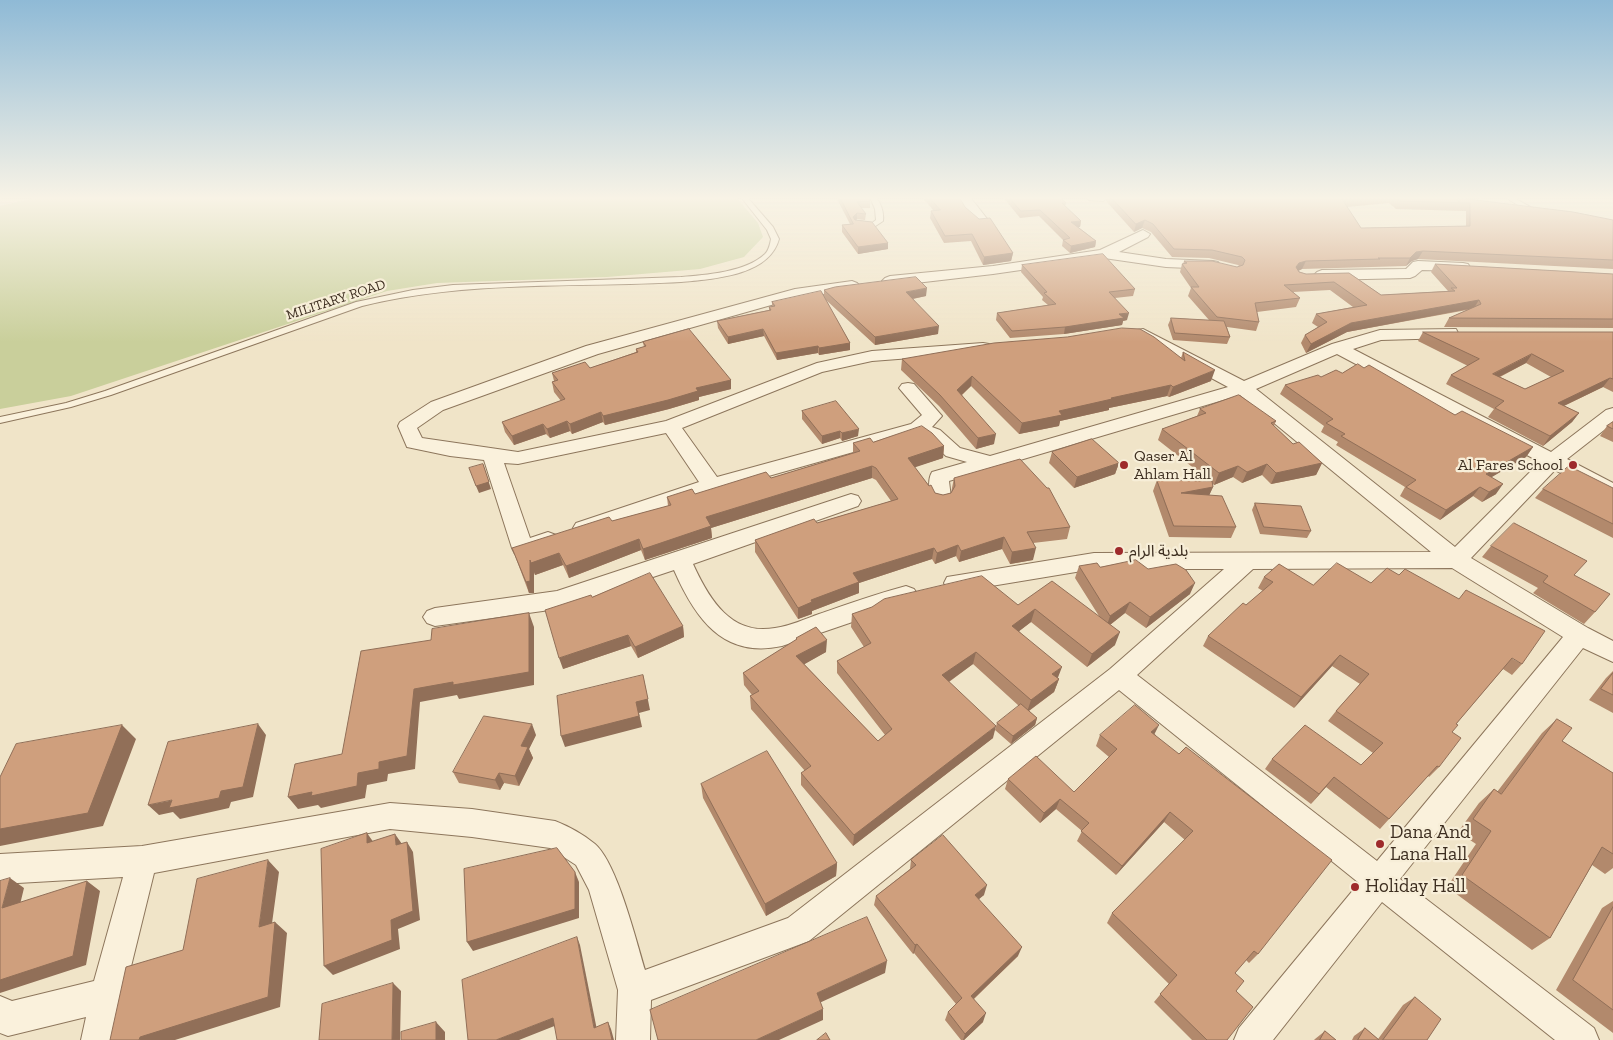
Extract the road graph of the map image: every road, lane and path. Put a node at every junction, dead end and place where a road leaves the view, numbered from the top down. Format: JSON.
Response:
{"nodes":[{"id":1,"x":773,"y":246,"type":"edge"},
{"id":2,"x":1121,"y":246,"type":"edge"},
{"id":3,"x":1104,"y":254,"type":"junction"},
{"id":4,"x":1225,"y":268,"type":"edge"},
{"id":5,"x":1476,"y":268,"type":"edge"},
{"id":6,"x":1312,"y":276,"type":"edge"},
{"id":7,"x":1126,"y":332,"type":"edge"},
{"id":8,"x":1466,"y":332,"type":"edge"},
{"id":9,"x":997,"y":346,"type":"edge"},
{"id":10,"x":1338,"y":348,"type":"junction"},
{"id":11,"x":908,"y":388,"type":"dead end"},
{"id":12,"x":1243,"y":388,"type":"junction"},
{"id":13,"x":1613,"y":414,"type":"edge"},
{"id":14,"x":0,"y":420,"type":"edge"},
{"id":15,"x":671,"y":426,"type":"junction"},
{"id":16,"x":918,"y":428,"type":"junction"},
{"id":17,"x":492,"y":455,"type":"junction"},
{"id":18,"x":1552,"y":461,"type":"junction"},
{"id":19,"x":990,"y":462,"type":"junction"},
{"id":20,"x":712,"y":484,"type":"junction"},
{"id":21,"x":1613,"y":492,"type":"edge"},
{"id":22,"x":941,"y":498,"type":"edge"},
{"id":23,"x":851,"y":501,"type":"dead end"},
{"id":24,"x":680,"y":560,"type":"junction"},
{"id":25,"x":1456,"y":560,"type":"junction"},
{"id":26,"x":1247,"y":561,"type":"junction"},
{"id":27,"x":435,"y":617,"type":"dead end"},
{"id":28,"x":1579,"y":635,"type":"junction"},
{"id":29,"x":1613,"y":652,"type":"edge"},
{"id":30,"x":1119,"y":676,"type":"junction"},
{"id":31,"x":142,"y":861,"type":"junction"},
{"id":32,"x":0,"y":869,"type":"edge"},
{"id":33,"x":1380,"y":881,"type":"junction"},
{"id":34,"x":635,"y":990,"type":"junction"},
{"id":35,"x":107,"y":995,"type":"junction"},
{"id":36,"x":0,"y":1013,"type":"edge"},
{"id":37,"x":98,"y":1040,"type":"edge"},
{"id":38,"x":634,"y":1040,"type":"edge"},
{"id":39,"x":1251,"y":1040,"type":"edge"},
{"id":40,"x":1582,"y":1040,"type":"edge"}],
"edges":[{"from":1,"to":14,"type":"lane","name":"MILITARY ROAD"},
{"from":2,"to":3,"type":"street"},
{"from":3,"to":4,"type":"street"},
{"from":3,"to":17,"type":"street"},
{"from":5,"to":6,"type":"street"},
{"from":7,"to":12,"type":"street"},
{"from":8,"to":10,"type":"street"},
{"from":9,"to":15,"type":"street"},
{"from":10,"to":12,"type":"street"},
{"from":10,"to":18,"type":"street"},
{"from":11,"to":16,"type":"street"},
{"from":12,"to":19,"type":"street"},
{"from":12,"to":25,"type":"street"},
{"from":13,"to":18,"type":"street"},
{"from":15,"to":17,"type":"street"},
{"from":15,"to":20,"type":"street"},
{"from":16,"to":19,"type":"street"},
{"from":16,"to":20,"type":"street"},
{"from":17,"to":20,"type":"street"},
{"from":18,"to":21,"type":"street"},
{"from":18,"to":25,"type":"street"},
{"from":19,"to":22,"type":"street"},
{"from":23,"to":24,"type":"street"},
{"from":24,"to":26,"type":"street"},
{"from":24,"to":27,"type":"street"},
{"from":25,"to":26,"type":"street"},
{"from":25,"to":28,"type":"street"},
{"from":26,"to":30,"type":"street"},
{"from":28,"to":29,"type":"street"},
{"from":28,"to":33,"type":"street"},
{"from":30,"to":33,"type":"street"},
{"from":30,"to":34,"type":"street"},
{"from":31,"to":32,"type":"street"},
{"from":31,"to":34,"type":"street"},
{"from":31,"to":35,"type":"street"},
{"from":33,"to":39,"type":"street"},
{"from":33,"to":40,"type":"street"},
{"from":34,"to":38,"type":"street"},
{"from":35,"to":36,"type":"street"},
{"from":35,"to":37,"type":"street"}]}
